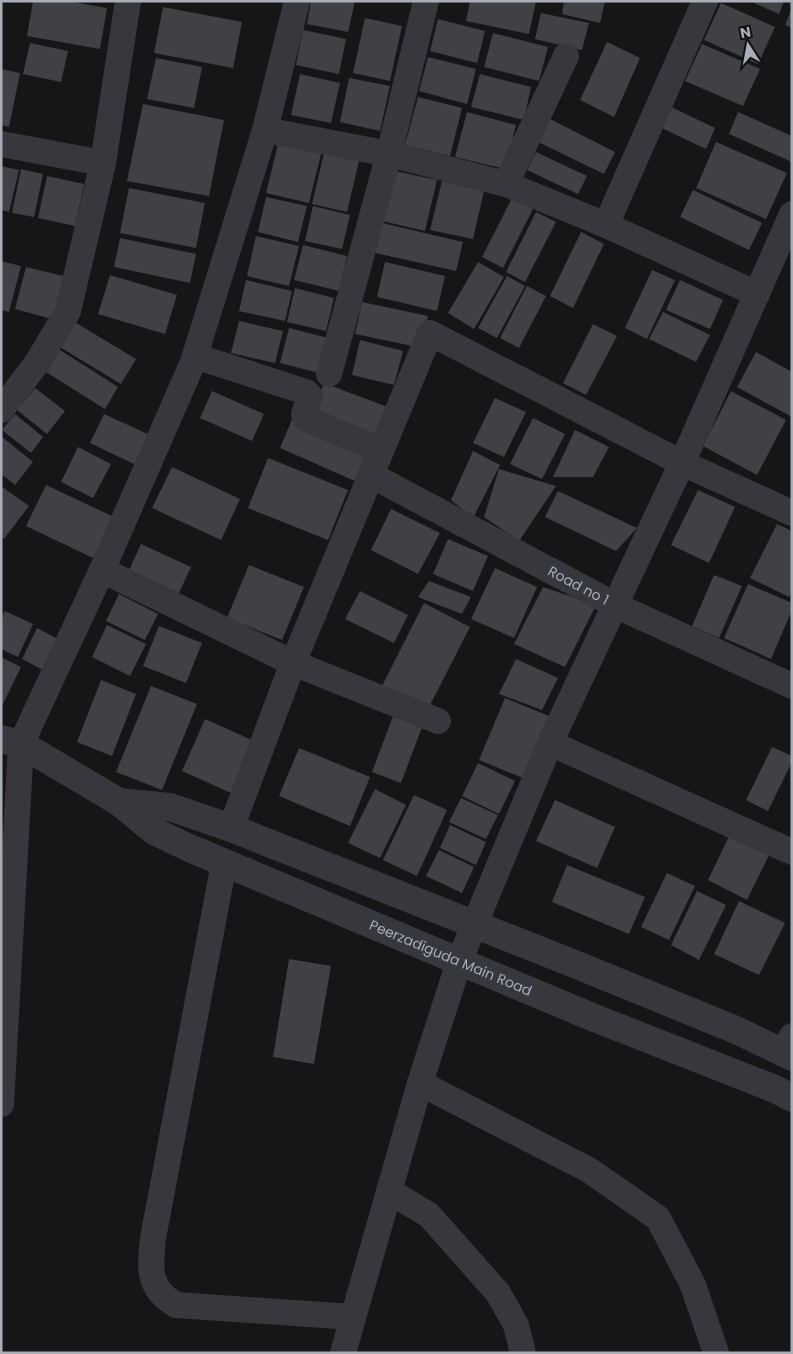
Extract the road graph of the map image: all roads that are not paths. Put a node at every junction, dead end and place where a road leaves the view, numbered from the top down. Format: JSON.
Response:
{"nodes":[{"id":1,"x":128,"y":1,"type":"edge"},
{"id":2,"x":297,"y":1,"type":"edge"},
{"id":3,"x":426,"y":1,"type":"edge"},
{"id":4,"x":705,"y":1,"type":"edge"},
{"id":5,"x":566,"y":56,"type":"dead end"},
{"id":6,"x":265,"y":130,"type":"junction"},
{"id":7,"x":1,"y":144,"type":"edge"},
{"id":8,"x":389,"y":154,"type":"junction"},
{"id":9,"x":103,"y":163,"type":"junction"},
{"id":10,"x":506,"y":184,"type":"junction"},
{"id":11,"x":792,"y":214,"type":"edge"},
{"id":12,"x":606,"y":225,"type":"junction"},
{"id":13,"x":757,"y":294,"type":"junction"},
{"id":14,"x":195,"y":356,"type":"junction"},
{"id":15,"x":329,"y":374,"type":"dead end"},
{"id":16,"x":1,"y":410,"type":"edge"},
{"id":17,"x":381,"y":450,"type":"junction"},
{"id":18,"x":682,"y":463,"type":"junction"},
{"id":19,"x":371,"y":475,"type":"junction"},
{"id":20,"x":792,"y":513,"type":"edge"},
{"id":21,"x":102,"y":570,"type":"junction"},
{"id":22,"x":617,"y":606,"type":"junction"},
{"id":23,"x":293,"y":663,"type":"junction"},
{"id":24,"x":792,"y":686,"type":"edge"},
{"id":25,"x":438,"y":721,"type":"dead end"},
{"id":26,"x":11,"y":742,"type":"edge"},
{"id":27,"x":550,"y":743,"type":"junction"},
{"id":28,"x":119,"y":802,"type":"junction"},
{"id":29,"x":231,"y":828,"type":"junction"},
{"id":30,"x":792,"y":852,"type":"edge"},
{"id":31,"x":224,"y":863,"type":"junction"},
{"id":32,"x":475,"y":924,"type":"junction"},
{"id":33,"x":459,"y":962,"type":"junction"},
{"id":34,"x":789,"y":1049,"type":"edge"},
{"id":35,"x":420,"y":1083,"type":"junction"},
{"id":36,"x":792,"y":1098,"type":"edge"},
{"id":37,"x":1,"y":1104,"type":"edge"},
{"id":38,"x":389,"y":1191,"type":"junction"},
{"id":39,"x":353,"y":1317,"type":"junction"},
{"id":40,"x":343,"y":1353,"type":"edge"},
{"id":41,"x":523,"y":1353,"type":"edge"},
{"id":42,"x":716,"y":1353,"type":"edge"}],
"edges":[{"from":1,"to":9,"type":"street"},
{"from":2,"to":6,"type":"street"},
{"from":3,"to":8,"type":"street"},
{"from":4,"to":12,"type":"street"},
{"from":5,"to":10,"type":"street"},
{"from":6,"to":8,"type":"street"},
{"from":6,"to":14,"type":"street"},
{"from":7,"to":9,"type":"street"},
{"from":8,"to":10,"type":"street"},
{"from":8,"to":15,"type":"street"},
{"from":9,"to":16,"type":"street"},
{"from":10,"to":12,"type":"street"},
{"from":11,"to":13,"type":"street"},
{"from":12,"to":13,"type":"street"},
{"from":13,"to":18,"type":"street"},
{"from":14,"to":17,"type":"street"},
{"from":14,"to":21,"type":"street"},
{"from":17,"to":18,"type":"street"},
{"from":17,"to":19,"type":"street"},
{"from":18,"to":20,"type":"street"},
{"from":18,"to":22,"type":"street"},
{"from":19,"to":22,"type":"street","name":"Road no 1"},
{"from":19,"to":23,"type":"street"},
{"from":21,"to":23,"type":"street"},
{"from":21,"to":26,"type":"street"},
{"from":22,"to":24,"type":"street","name":"Road no 1"},
{"from":22,"to":27,"type":"street"},
{"from":23,"to":25,"type":"street"},
{"from":23,"to":29,"type":"street"},
{"from":26,"to":28,"type":"street","name":"Peerzadiguda Main Road"},
{"from":26,"to":37,"type":"street"},
{"from":27,"to":30,"type":"street"},
{"from":27,"to":32,"type":"street"},
{"from":28,"to":29,"type":"street","name":"Peerzadiguda Main Road"},
{"from":28,"to":31,"type":"street","name":"Peerzadiguda Main Road"},
{"from":29,"to":32,"type":"street","name":"Peerzadiguda Main Road"},
{"from":31,"to":33,"type":"street","name":"Peerzadiguda Main Road"},
{"from":31,"to":39,"type":"street"},
{"from":32,"to":33,"type":"street"},
{"from":32,"to":34,"type":"street","name":"Peerzadiguda Main Road"},
{"from":33,"to":35,"type":"street"},
{"from":33,"to":36,"type":"street","name":"Peerzadiguda Main Road"},
{"from":35,"to":38,"type":"street"},
{"from":35,"to":42,"type":"street"},
{"from":38,"to":39,"type":"street"},
{"from":38,"to":41,"type":"street"},
{"from":39,"to":40,"type":"street"}]}
